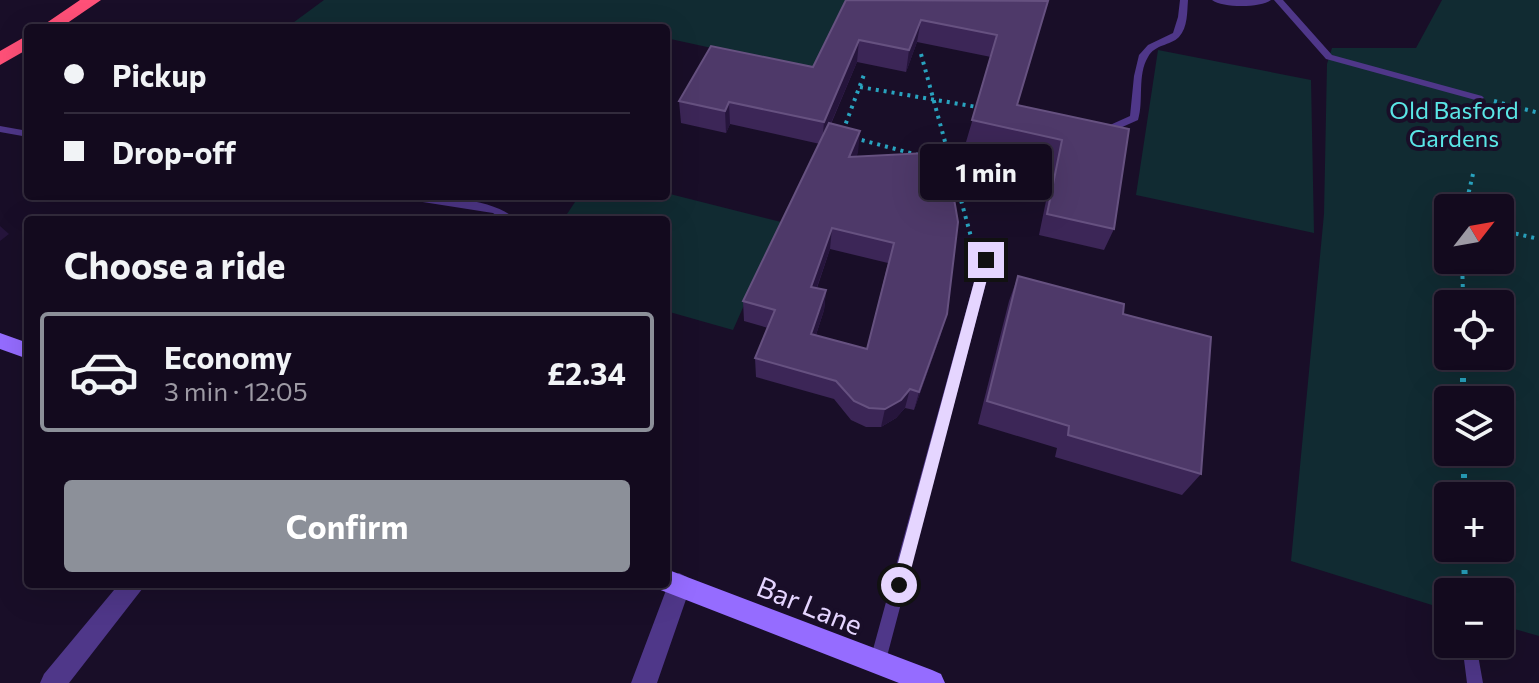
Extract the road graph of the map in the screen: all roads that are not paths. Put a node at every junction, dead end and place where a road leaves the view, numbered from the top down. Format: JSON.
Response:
{"nodes":[{"id":1,"x":92,"y":0,"type":"edge"},
{"id":2,"x":1184,"y":0,"type":"edge"},
{"id":3,"x":1219,"y":0,"type":"edge"},
{"id":4,"x":1264,"y":0,"type":"edge"},
{"id":5,"x":1278,"y":0,"type":"edge"},
{"id":6,"x":54,"y":24,"type":"edge"},
{"id":7,"x":24,"y":44,"type":"edge"},
{"id":8,"x":0,"y":59,"type":"edge"},
{"id":9,"x":1479,"y":98,"type":"road end"},
{"id":10,"x":1082,"y":123,"type":"edge"},
{"id":11,"x":0,"y":129,"type":"edge"},
{"id":12,"x":24,"y":133,"type":"edge"},
{"id":13,"x":435,"y":200,"type":"edge"},
{"id":14,"x":505,"y":216,"type":"edge"},
{"id":15,"x":986,"y":260,"type":"road end"},
{"id":16,"x":0,"y":341,"type":"edge"},
{"id":17,"x":24,"y":350,"type":"edge"},
{"id":18,"x":672,"y":583,"type":"edge"},
{"id":19,"x":131,"y":588,"type":"edge"},
{"id":20,"x":1471,"y":658,"type":"edge"},
{"id":21,"x":877,"y":664,"type":"junction"},
{"id":22,"x":53,"y":683,"type":"edge"},
{"id":23,"x":644,"y":683,"type":"edge"},
{"id":24,"x":932,"y":683,"type":"edge"},
{"id":25,"x":1475,"y":683,"type":"edge"}],
"edges":[{"from":1,"to":6,"type":"highway"},
{"from":2,"to":10,"type":"lane"},
{"from":3,"to":4,"type":"street"},
{"from":5,"to":9,"type":"lane"},
{"from":7,"to":8,"type":"highway"},
{"from":11,"to":12,"type":"lane"},
{"from":13,"to":14,"type":"lane"},
{"from":15,"to":21,"type":"lane"},
{"from":16,"to":17,"type":"street"},
{"from":18,"to":21,"type":"street","name":"Bar Lane"},
{"from":18,"to":23,"type":"street"},
{"from":19,"to":22,"type":"street"},
{"from":20,"to":25,"type":"lane"},
{"from":21,"to":24,"type":"street","name":"Bar Lane"}]}
